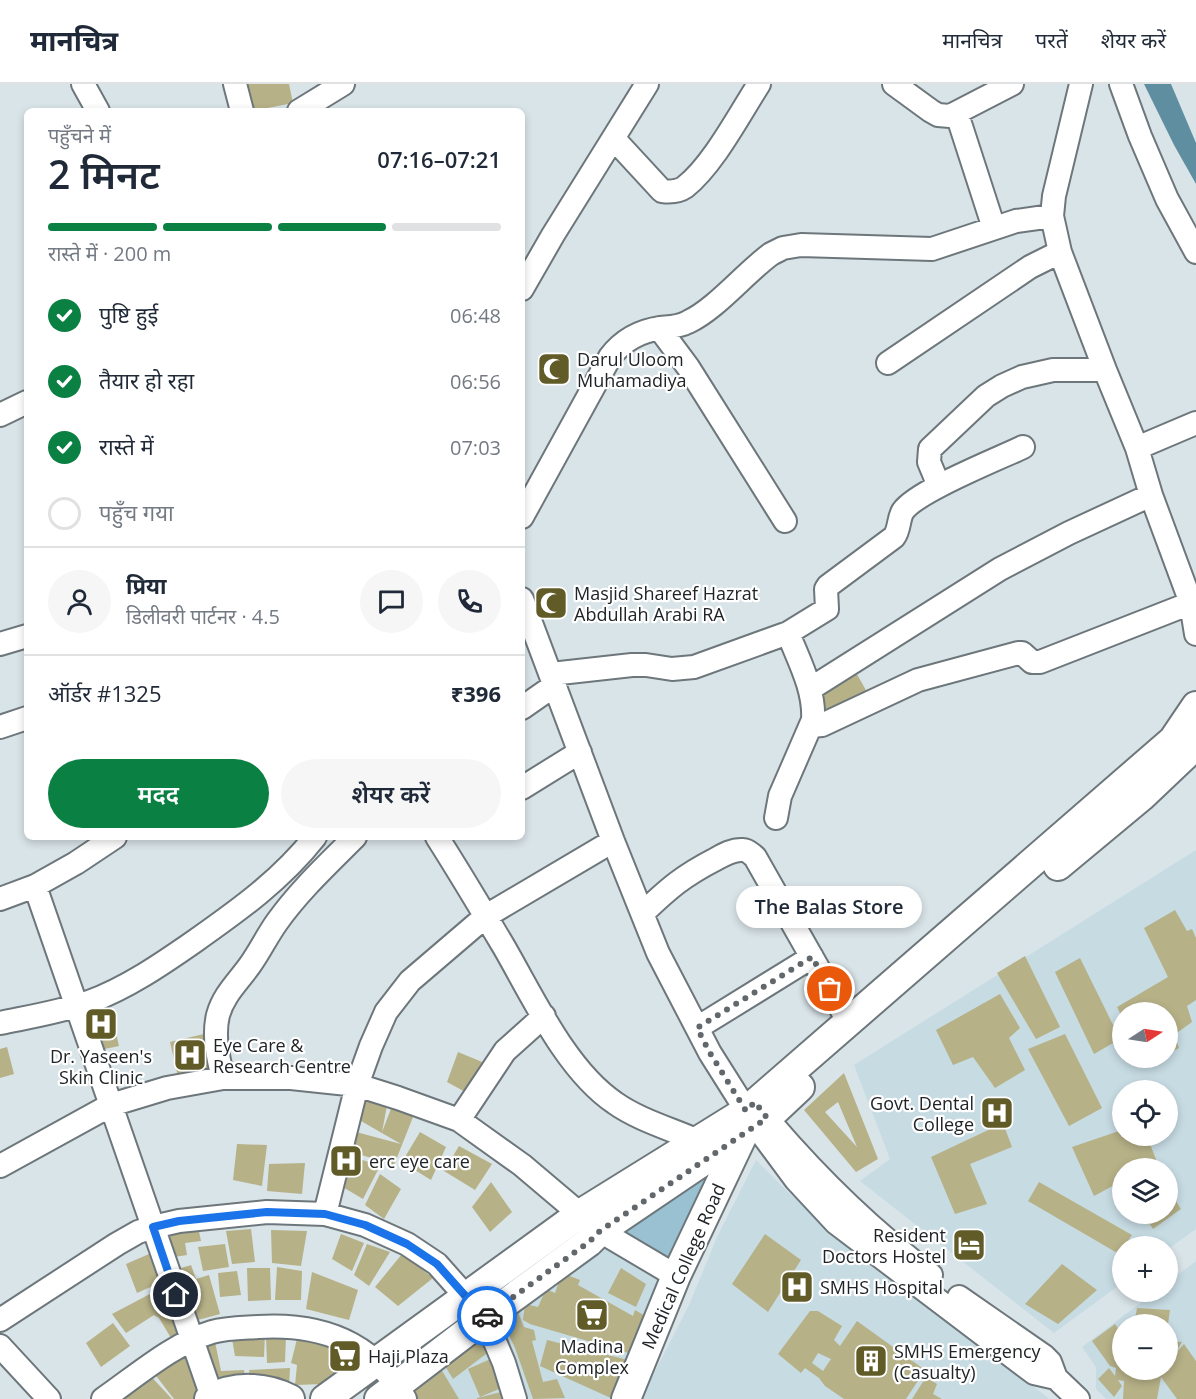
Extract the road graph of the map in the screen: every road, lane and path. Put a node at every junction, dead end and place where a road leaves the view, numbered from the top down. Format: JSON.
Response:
{"nodes":[{"id":1,"x":83,"y":84,"type":"edge"},
{"id":2,"x":235,"y":84,"type":"edge"},
{"id":3,"x":343,"y":84,"type":"edge"},
{"id":4,"x":647,"y":84,"type":"edge"},
{"id":5,"x":759,"y":84,"type":"edge"},
{"id":6,"x":894,"y":84,"type":"edge"},
{"id":7,"x":1012,"y":84,"type":"edge"},
{"id":8,"x":1081,"y":84,"type":"edge"},
{"id":9,"x":1121,"y":84,"type":"edge"},
{"id":10,"x":96,"y":108,"type":"edge"},
{"id":11,"x":241,"y":108,"type":"edge"},
{"id":12,"x":304,"y":108,"type":"edge"},
{"id":13,"x":957,"y":114,"type":"junction"},
{"id":14,"x":614,"y":139,"type":"junction"},
{"id":15,"x":1052,"y":216,"type":"junction"},
{"id":16,"x":991,"y":219,"type":"dead end"},
{"id":17,"x":1060,"y":252,"type":"junction"},
{"id":18,"x":1196,"y":252,"type":"edge"},
{"id":19,"x":525,"y":284,"type":"edge"},
{"id":20,"x":659,"y":328,"type":"junction"},
{"id":21,"x":888,"y":363,"type":"dead end"},
{"id":22,"x":1104,"y":370,"type":"junction"},
{"id":23,"x":24,"y":403,"type":"edge"},
{"id":24,"x":0,"y":415,"type":"edge"},
{"id":25,"x":1196,"y":423,"type":"edge"},
{"id":26,"x":1023,"y":447,"type":"dead end"},
{"id":27,"x":1137,"y":448,"type":"junction"},
{"id":28,"x":939,"y":486,"type":"junction"},
{"id":29,"x":1151,"y":495,"type":"junction"},
{"id":30,"x":525,"y":512,"type":"edge"},
{"id":31,"x":785,"y":521,"type":"dead end"},
{"id":32,"x":525,"y":607,"type":"edge"},
{"id":33,"x":1194,"y":621,"type":"edge"},
{"id":34,"x":788,"y":633,"type":"junction"},
{"id":35,"x":24,"y":637,"type":"edge"},
{"id":36,"x":0,"y":644,"type":"edge"},
{"id":37,"x":553,"y":680,"type":"junction"},
{"id":38,"x":810,"y":689,"type":"junction"},
{"id":39,"x":525,"y":705,"type":"edge"},
{"id":40,"x":1196,"y":706,"type":"edge"},
{"id":41,"x":24,"y":719,"type":"edge"},
{"id":42,"x":811,"y":726,"type":"junction"},
{"id":43,"x":0,"y":727,"type":"edge"},
{"id":44,"x":1196,"y":745,"type":"edge"},
{"id":45,"x":580,"y":752,"type":"junction"},
{"id":46,"x":525,"y":786,"type":"edge"},
{"id":47,"x":776,"y":818,"type":"dead end"},
{"id":48,"x":105,"y":840,"type":"edge"},
{"id":49,"x":312,"y":840,"type":"edge"},
{"id":50,"x":352,"y":840,"type":"edge"},
{"id":51,"x":440,"y":840,"type":"edge"},
{"id":52,"x":613,"y":841,"type":"junction"},
{"id":53,"x":34,"y":886,"type":"junction"},
{"id":54,"x":0,"y":899,"type":"edge"},
{"id":55,"x":643,"y":913,"type":"junction"},
{"id":56,"x":486,"y":916,"type":"junction"},
{"id":57,"x":812,"y":957,"type":"junction"},
{"id":58,"x":76,"y":1006,"type":"junction"},
{"id":59,"x":544,"y":1016,"type":"junction"},
{"id":60,"x":848,"y":1021,"type":"junction"},
{"id":61,"x":0,"y":1023,"type":"edge"},
{"id":62,"x":697,"y":1028,"type":"junction"},
{"id":63,"x":223,"y":1078,"type":"junction"},
{"id":64,"x":357,"y":1085,"type":"junction"},
{"id":65,"x":111,"y":1105,"type":"junction"},
{"id":66,"x":753,"y":1118,"type":"junction"},
{"id":67,"x":459,"y":1120,"type":"junction"},
{"id":68,"x":698,"y":1141,"type":"junction"},
{"id":69,"x":0,"y":1166,"type":"edge"},
{"id":70,"x":325,"y":1214,"type":"junction"},
{"id":71,"x":590,"y":1223,"type":"junction"},
{"id":72,"x":153,"y":1227,"type":"junction"},
{"id":73,"x":676,"y":1276,"type":"junction"},
{"id":74,"x":467,"y":1296,"type":"junction"},
{"id":75,"x":485,"y":1318,"type":"junction"},
{"id":76,"x":0,"y":1320,"type":"edge"},
{"id":77,"x":192,"y":1340,"type":"junction"},
{"id":78,"x":0,"y":1346,"type":"edge"},
{"id":79,"x":378,"y":1362,"type":"junction"},
{"id":80,"x":394,"y":1394,"type":"edge"},
{"id":81,"x":211,"y":1398,"type":"edge"},
{"id":82,"x":49,"y":1399,"type":"edge"},
{"id":83,"x":103,"y":1399,"type":"edge"},
{"id":84,"x":291,"y":1399,"type":"edge"},
{"id":85,"x":325,"y":1399,"type":"edge"},
{"id":86,"x":515,"y":1399,"type":"edge"},
{"id":87,"x":626,"y":1399,"type":"edge"},
{"id":88,"x":1078,"y":1399,"type":"edge"}],
"edges":[{"from":1,"to":10,"type":"street"},
{"from":2,"to":11,"type":"street"},
{"from":3,"to":12,"type":"street"},
{"from":4,"to":14,"type":"street"},
{"from":5,"to":14,"type":"street"},
{"from":6,"to":13,"type":"street"},
{"from":7,"to":13,"type":"street"},
{"from":8,"to":15,"type":"street"},
{"from":9,"to":18,"type":"street"},
{"from":13,"to":16,"type":"street"},
{"from":14,"to":19,"type":"street"},
{"from":15,"to":17,"type":"street"},
{"from":15,"to":20,"type":"street"},
{"from":17,"to":21,"type":"street"},
{"from":17,"to":22,"type":"street"},
{"from":20,"to":30,"type":"street"},
{"from":20,"to":31,"type":"street"},
{"from":22,"to":27,"type":"street"},
{"from":22,"to":28,"type":"street"},
{"from":23,"to":24,"type":"street"},
{"from":25,"to":27,"type":"street"},
{"from":26,"to":28,"type":"street"},
{"from":27,"to":29,"type":"street"},
{"from":28,"to":34,"type":"street"},
{"from":29,"to":33,"type":"street"},
{"from":29,"to":38,"type":"street"},
{"from":32,"to":37,"type":"street"},
{"from":33,"to":42,"type":"street"},
{"from":34,"to":37,"type":"street"},
{"from":34,"to":38,"type":"street"},
{"from":35,"to":36,"type":"street"},
{"from":37,"to":39,"type":"street"},
{"from":37,"to":45,"type":"street"},
{"from":38,"to":42,"type":"street"},
{"from":40,"to":60,"type":"main road"},
{"from":41,"to":43,"type":"street"},
{"from":42,"to":47,"type":"street"},
{"from":44,"to":66,"type":"main road"},
{"from":45,"to":46,"type":"street"},
{"from":45,"to":52,"type":"street"},
{"from":48,"to":53,"type":"street"},
{"from":49,"to":58,"type":"street"},
{"from":50,"to":63,"type":"street"},
{"from":51,"to":56,"type":"street"},
{"from":52,"to":55,"type":"street"},
{"from":52,"to":56,"type":"street"},
{"from":53,"to":54,"type":"street"},
{"from":53,"to":58,"type":"street"},
{"from":55,"to":57,"type":"street"},
{"from":55,"to":62,"type":"street"},
{"from":56,"to":59,"type":"street"},
{"from":56,"to":64,"type":"street"},
{"from":57,"to":60,"type":"street"},
{"from":57,"to":62,"type":"street"},
{"from":58,"to":61,"type":"street"},
{"from":58,"to":65,"type":"street"},
{"from":59,"to":67,"type":"street"},
{"from":59,"to":68,"type":"street"},
{"from":60,"to":66,"type":"main road"},
{"from":62,"to":66,"type":"street"},
{"from":63,"to":64,"type":"street"},
{"from":63,"to":65,"type":"street"},
{"from":64,"to":67,"type":"street"},
{"from":64,"to":70,"type":"street"},
{"from":65,"to":69,"type":"street"},
{"from":65,"to":72,"type":"street"},
{"from":66,"to":68,"type":"main road"},
{"from":66,"to":71,"type":"main road"},
{"from":66,"to":73,"type":"main road","name":"Medical College Road"},
{"from":66,"to":88,"type":"street"},
{"from":67,"to":71,"type":"street"},
{"from":68,"to":71,"type":"main road"},
{"from":70,"to":72,"type":"street"},
{"from":70,"to":74,"type":"street"},
{"from":71,"to":73,"type":"street"},
{"from":71,"to":74,"type":"main road"},
{"from":71,"to":75,"type":"main road"},
{"from":72,"to":76,"type":"street"},
{"from":72,"to":77,"type":"street"},
{"from":73,"to":87,"type":"main road","name":"Medical College Road"},
{"from":74,"to":75,"type":"street"},
{"from":74,"to":79,"type":"main road"},
{"from":75,"to":80,"type":"main road"},
{"from":75,"to":86,"type":"street"},
{"from":77,"to":79,"type":"street"},
{"from":77,"to":81,"type":"street"},
{"from":77,"to":83,"type":"street"},
{"from":78,"to":82,"type":"street"},
{"from":79,"to":80,"type":"street"},
{"from":79,"to":85,"type":"main road"},
{"from":81,"to":84,"type":"main road"}]}
